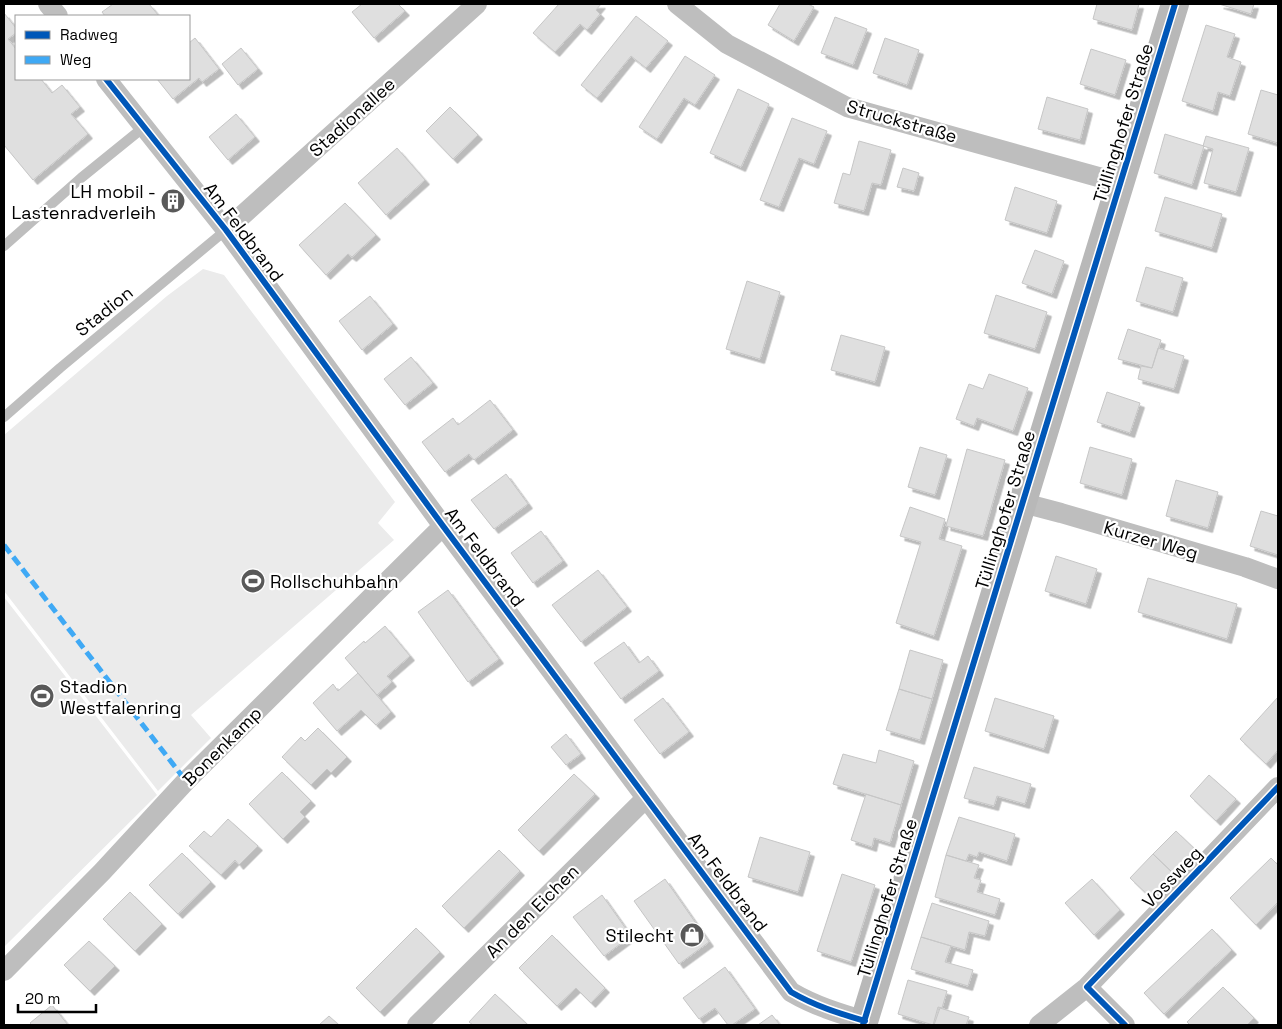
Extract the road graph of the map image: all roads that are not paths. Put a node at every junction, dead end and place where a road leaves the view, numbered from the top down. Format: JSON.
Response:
{"nodes":[{"id":1,"x":48,"y":4,"type":"edge"},
{"id":2,"x":477,"y":4,"type":"edge"},
{"id":3,"x":677,"y":4,"type":"edge"},
{"id":4,"x":1175,"y":4,"type":"edge"},
{"id":5,"x":57,"y":15,"type":"edge"},
{"id":6,"x":107,"y":80,"type":"edge"},
{"id":7,"x":144,"y":127,"type":"junction"},
{"id":8,"x":1120,"y":184,"type":"junction"},
{"id":9,"x":226,"y":230,"type":"junction"},
{"id":10,"x":4,"y":246,"type":"edge"},
{"id":11,"x":4,"y":417,"type":"edge"},
{"id":12,"x":1023,"y":503,"type":"junction"},
{"id":13,"x":444,"y":526,"type":"junction"},
{"id":14,"x":1278,"y":579,"type":"edge"},
{"id":15,"x":1278,"y":787,"type":"edge"},
{"id":16,"x":646,"y":798,"type":"junction"},
{"id":17,"x":4,"y":970,"type":"edge"},
{"id":18,"x":1087,"y":987,"type":"junction"},
{"id":19,"x":864,"y":1023,"type":"edge"},
{"id":20,"x":417,"y":1025,"type":"edge"},
{"id":21,"x":1039,"y":1025,"type":"edge"},
{"id":22,"x":1125,"y":1025,"type":"edge"}],
"edges":[{"from":1,"to":5,"type":"street"},
{"from":2,"to":9,"type":"street","name":"Stadionallee"},
{"from":3,"to":8,"type":"street","name":"Struckstraße"},
{"from":4,"to":8,"type":"main road","name":"Tüllinghofer Straße"},
{"from":6,"to":7,"type":"street","name":"Am Feldbrand"},
{"from":7,"to":9,"type":"street","name":"Am Feldbrand"},
{"from":7,"to":10,"type":"lane"},
{"from":8,"to":12,"type":"main road","name":"Tüllinghofer Straße"},
{"from":9,"to":11,"type":"lane","name":"Stadion"},
{"from":9,"to":13,"type":"street","name":"Am Feldbrand"},
{"from":12,"to":14,"type":"street","name":"Kurzer Weg"},
{"from":12,"to":19,"type":"main road","name":"Tüllinghofer Straße"},
{"from":13,"to":16,"type":"street","name":"Am Feldbrand"},
{"from":13,"to":17,"type":"street","name":"Bonenkamp"},
{"from":15,"to":18,"type":"street","name":"Vossweg"},
{"from":16,"to":19,"type":"street","name":"Am Feldbrand"},
{"from":16,"to":20,"type":"street","name":"An den Eichen"},
{"from":18,"to":21,"type":"street","name":"Vossweg"},
{"from":18,"to":22,"type":"street"}]}
